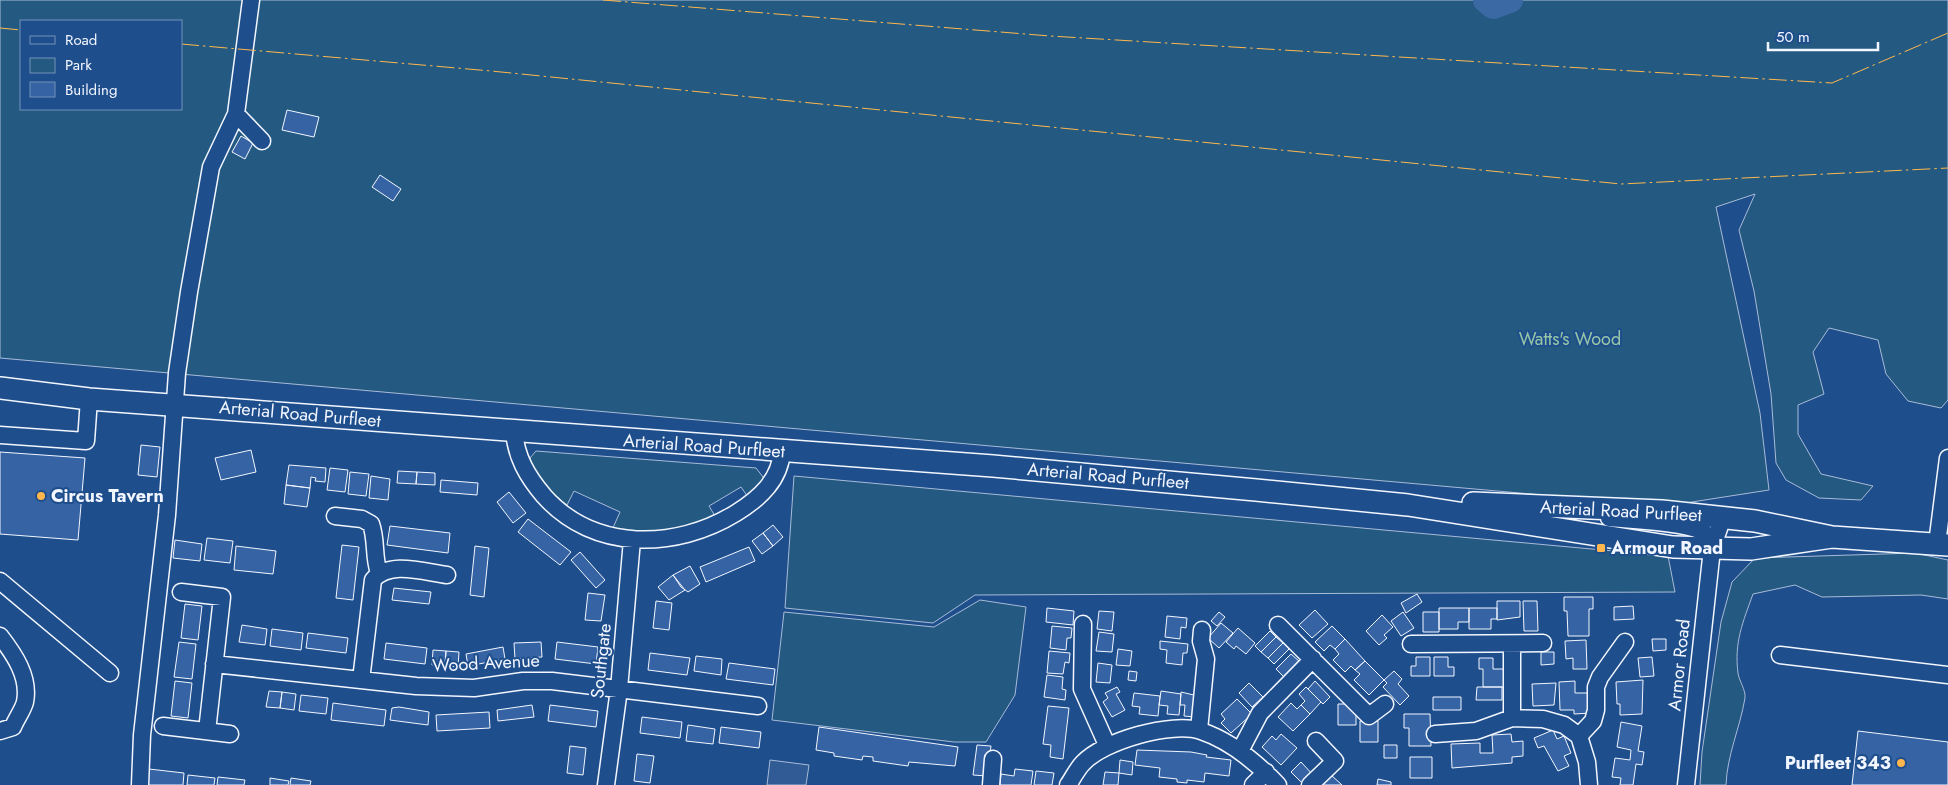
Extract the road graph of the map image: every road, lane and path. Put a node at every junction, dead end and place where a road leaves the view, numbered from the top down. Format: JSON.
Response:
{"nodes":[{"id":1,"x":251,"y":0,"type":"edge"},
{"id":2,"x":236,"y":114,"type":"junction"},
{"id":3,"x":262,"y":141,"type":"dead end"},
{"id":4,"x":0,"y":388,"type":"edge"},
{"id":5,"x":89,"y":399,"type":"junction"},
{"id":6,"x":175,"y":404,"type":"junction"},
{"id":7,"x":514,"y":431,"type":"junction"},
{"id":8,"x":0,"y":435,"type":"edge"},
{"id":9,"x":782,"y":451,"type":"junction"},
{"id":10,"x":1948,"y":458,"type":"edge"},
{"id":11,"x":1466,"y":503,"type":"junction"},
{"id":12,"x":1408,"y":504,"type":"junction"},
{"id":13,"x":335,"y":516,"type":"dead end"},
{"id":14,"x":1723,"y":517,"type":"junction"},
{"id":15,"x":1832,"y":537,"type":"junction"},
{"id":16,"x":632,"y":540,"type":"junction"},
{"id":17,"x":1942,"y":544,"type":"edge"},
{"id":18,"x":1712,"y":549,"type":"junction"},
{"id":19,"x":379,"y":573,"type":"junction"},
{"id":20,"x":447,"y":575,"type":"dead end"},
{"id":21,"x":1,"y":583,"type":"edge"},
{"id":22,"x":181,"y":592,"type":"dead end"},
{"id":23,"x":1083,"y":624,"type":"dead end"},
{"id":24,"x":1278,"y":625,"type":"dead end"},
{"id":25,"x":1202,"y":630,"type":"dead end"},
{"id":26,"x":0,"y":636,"type":"edge"},
{"id":27,"x":1625,"y":642,"type":"dead end"},
{"id":28,"x":1543,"y":643,"type":"dead end"},
{"id":29,"x":1411,"y":644,"type":"dead end"},
{"id":30,"x":1512,"y":644,"type":"junction"},
{"id":31,"x":1780,"y":655,"type":"dead end"},
{"id":32,"x":1313,"y":660,"type":"junction"},
{"id":33,"x":214,"y":664,"type":"junction"},
{"id":34,"x":110,"y":673,"type":"dead end"},
{"id":35,"x":1948,"y":675,"type":"edge"},
{"id":36,"x":361,"y":680,"type":"junction"},
{"id":37,"x":619,"y":689,"type":"junction"},
{"id":38,"x":1385,"y":704,"type":"dead end"},
{"id":39,"x":758,"y":706,"type":"dead end"},
{"id":40,"x":1512,"y":718,"type":"junction"},
{"id":41,"x":162,"y":726,"type":"dead end"},
{"id":42,"x":1199,"y":730,"type":"junction"},
{"id":43,"x":0,"y":731,"type":"edge"},
{"id":44,"x":206,"y":731,"type":"junction"},
{"id":45,"x":230,"y":734,"type":"dead end"},
{"id":46,"x":1435,"y":734,"type":"dead end"},
{"id":47,"x":1579,"y":736,"type":"junction"},
{"id":48,"x":1316,"y":741,"type":"dead end"},
{"id":49,"x":1107,"y":745,"type":"junction"},
{"id":50,"x":1240,"y":750,"type":"junction"},
{"id":51,"x":994,"y":759,"type":"dead end"},
{"id":52,"x":1266,"y":772,"type":"junction"},
{"id":53,"x":140,"y":785,"type":"edge"},
{"id":54,"x":606,"y":785,"type":"edge"},
{"id":55,"x":991,"y":785,"type":"edge"},
{"id":56,"x":1068,"y":785,"type":"edge"},
{"id":57,"x":1253,"y":785,"type":"edge"},
{"id":58,"x":1278,"y":785,"type":"edge"},
{"id":59,"x":1310,"y":785,"type":"edge"},
{"id":60,"x":1589,"y":785,"type":"edge"},
{"id":61,"x":1686,"y":785,"type":"edge"}],
"edges":[{"from":1,"to":2,"type":"street"},
{"from":2,"to":3,"type":"street"},
{"from":2,"to":6,"type":"street"},
{"from":4,"to":5,"type":"main road","name":"Arterial Road Purfleet"},
{"from":5,"to":6,"type":"main road","name":"Arterial Road Purfleet"},
{"from":5,"to":8,"type":"street"},
{"from":6,"to":7,"type":"main road","name":"Arterial Road Purfleet"},
{"from":6,"to":53,"type":"street"},
{"from":7,"to":9,"type":"main road","name":"Arterial Road Purfleet"},
{"from":7,"to":16,"type":"street"},
{"from":9,"to":12,"type":"main road","name":"Arterial Road Purfleet"},
{"from":9,"to":16,"type":"street"},
{"from":10,"to":17,"type":"street"},
{"from":11,"to":12,"type":"main road","name":"Arterial Road Purfleet"},
{"from":11,"to":14,"type":"main road","name":"Arterial Road Purfleet"},
{"from":11,"to":18,"type":"street"},
{"from":12,"to":18,"type":"main road","name":"Arterial Road Purfleet"},
{"from":13,"to":19,"type":"street"},
{"from":14,"to":15,"type":"main road","name":"Arterial Road Purfleet"},
{"from":14,"to":18,"type":"street","name":"Armor Road"},
{"from":15,"to":17,"type":"main road","name":"Arterial Road Purfleet"},
{"from":15,"to":18,"type":"main road","name":"Arterial Road Purfleet"},
{"from":16,"to":37,"type":"street","name":"Southgate"},
{"from":18,"to":61,"type":"street","name":"Armor Road"},
{"from":19,"to":20,"type":"street"},
{"from":19,"to":36,"type":"street"},
{"from":21,"to":34,"type":"street"},
{"from":22,"to":33,"type":"street"},
{"from":23,"to":49,"type":"street"},
{"from":24,"to":32,"type":"street"},
{"from":25,"to":42,"type":"street"},
{"from":26,"to":43,"type":"street"},
{"from":27,"to":47,"type":"street"},
{"from":28,"to":30,"type":"street"},
{"from":29,"to":30,"type":"street"},
{"from":30,"to":40,"type":"street"},
{"from":31,"to":35,"type":"street"},
{"from":32,"to":38,"type":"street"},
{"from":32,"to":50,"type":"street"},
{"from":33,"to":36,"type":"street","name":"Wood Avenue"},
{"from":33,"to":44,"type":"street"},
{"from":36,"to":37,"type":"street","name":"Wood Avenue"},
{"from":37,"to":39,"type":"street","name":"Wood Avenue"},
{"from":37,"to":54,"type":"street","name":"Southgate"},
{"from":40,"to":46,"type":"street"},
{"from":40,"to":47,"type":"street"},
{"from":41,"to":44,"type":"street"},
{"from":42,"to":49,"type":"street"},
{"from":42,"to":50,"type":"street"},
{"from":44,"to":45,"type":"street"},
{"from":47,"to":60,"type":"street"},
{"from":48,"to":59,"type":"street"},
{"from":49,"to":56,"type":"street"},
{"from":50,"to":52,"type":"street"},
{"from":51,"to":55,"type":"street"},
{"from":52,"to":57,"type":"street"},
{"from":52,"to":58,"type":"street"}]}
